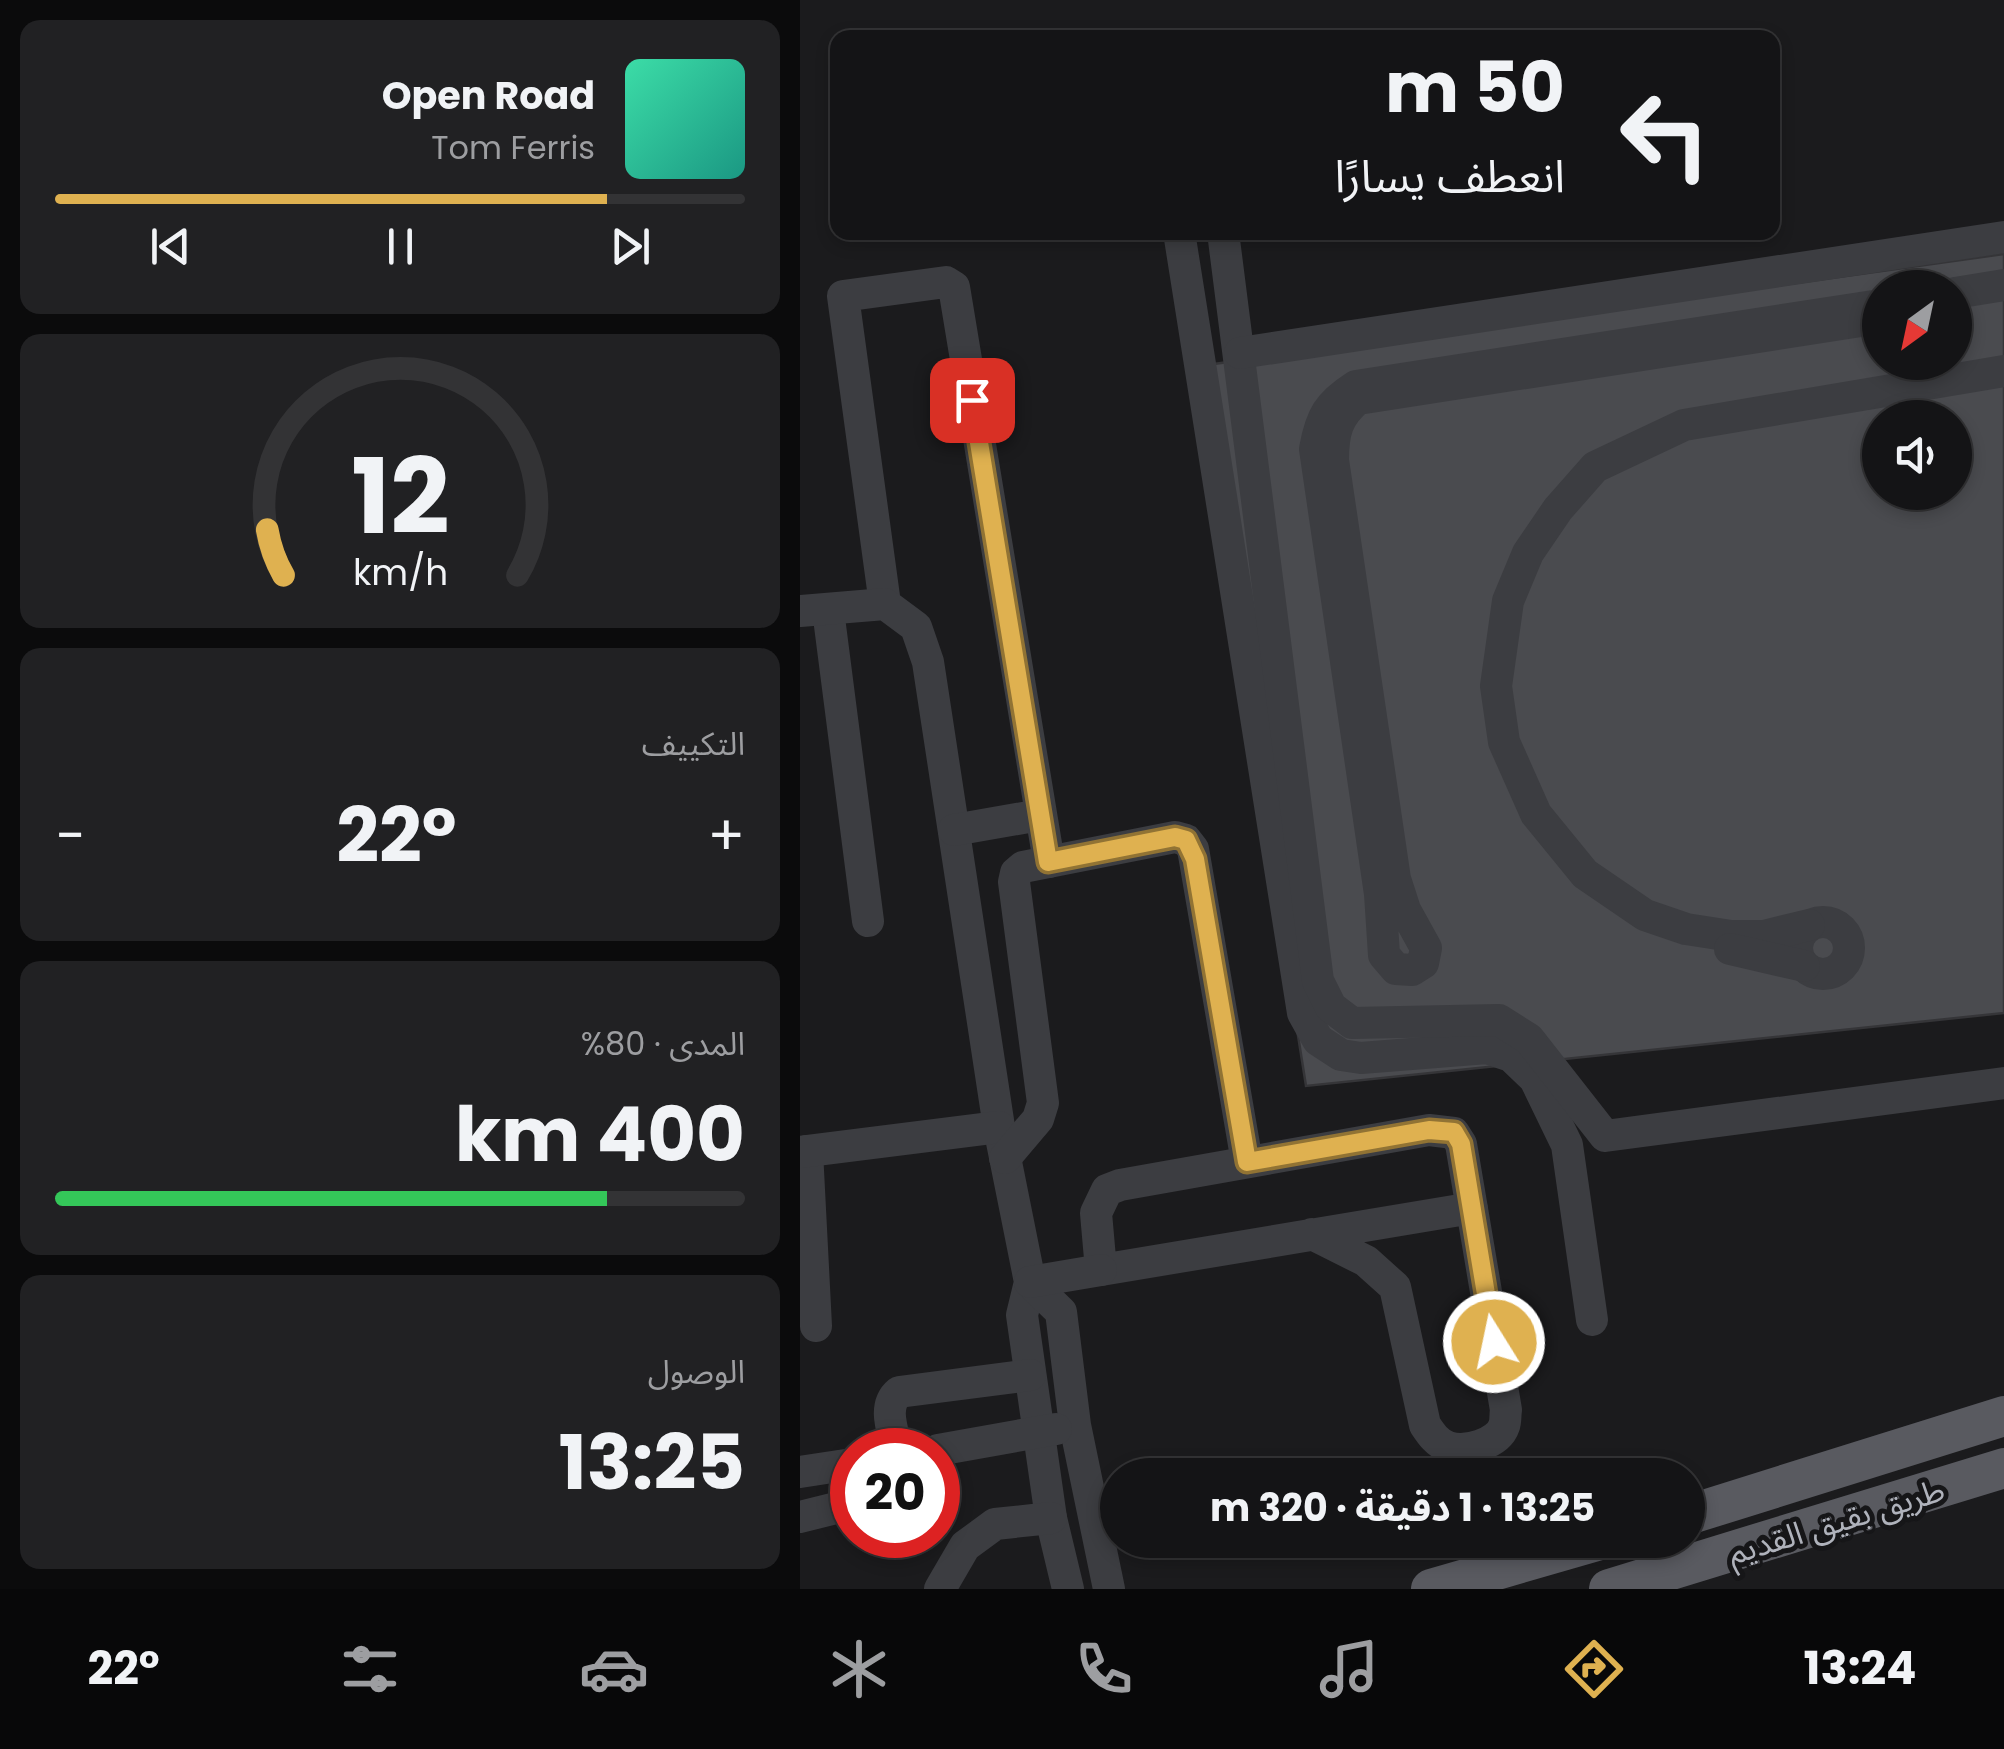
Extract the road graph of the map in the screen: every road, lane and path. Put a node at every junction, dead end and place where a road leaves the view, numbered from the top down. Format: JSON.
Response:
{"nodes":[{"id":1,"x":2004,"y":237,"type":"edge"},
{"id":2,"x":1180,"y":240,"type":"edge"},
{"id":3,"x":1224,"y":240,"type":"edge"},
{"id":4,"x":2004,"y":251,"type":"edge"},
{"id":5,"x":2004,"y":285,"type":"edge"},
{"id":6,"x":1972,"y":290,"type":"edge"},
{"id":7,"x":2004,"y":299,"type":"edge"},
{"id":8,"x":1972,"y":304,"type":"edge"},
{"id":9,"x":1862,"y":307,"type":"edge"},
{"id":10,"x":1862,"y":321,"type":"edge"},
{"id":11,"x":2004,"y":355,"type":"edge"},
{"id":12,"x":1972,"y":359,"type":"edge"},
{"id":13,"x":1241,"y":361,"type":"junction"},
{"id":14,"x":2004,"y":371,"type":"edge"},
{"id":15,"x":1862,"y":375,"type":"edge"},
{"id":16,"x":885,"y":604,"type":"junction"},
{"id":17,"x":814,"y":610,"type":"edge"},
{"id":18,"x":1040,"y":815,"type":"junction"},
{"id":19,"x":954,"y":830,"type":"junction"},
{"id":20,"x":1048,"y":862,"type":"junction"},
{"id":21,"x":868,"y":921,"type":"dead end"},
{"id":22,"x":1808,"y":925,"type":"junction"},
{"id":23,"x":1804,"y":966,"type":"junction"},
{"id":24,"x":2004,"y":1083,"type":"edge"},
{"id":25,"x":1002,"y":1143,"type":"junction"},
{"id":26,"x":804,"y":1151,"type":"edge"},
{"id":27,"x":1247,"y":1162,"type":"junction"},
{"id":28,"x":1472,"y":1208,"type":"junction"},
{"id":29,"x":1312,"y":1234,"type":"junction"},
{"id":30,"x":1101,"y":1270,"type":"junction"},
{"id":31,"x":1030,"y":1282,"type":"junction"},
{"id":32,"x":1592,"y":1320,"type":"dead end"},
{"id":33,"x":816,"y":1326,"type":"dead end"},
{"id":34,"x":1030,"y":1375,"type":"junction"},
{"id":35,"x":2004,"y":1416,"type":"edge"},
{"id":36,"x":1074,"y":1425,"type":"junction"},
{"id":37,"x":893,"y":1428,"type":"edge"},
{"id":38,"x":1038,"y":1433,"type":"junction"},
{"id":39,"x":960,"y":1446,"type":"edge"},
{"id":40,"x":830,"y":1467,"type":"edge"},
{"id":41,"x":2004,"y":1468,"type":"edge"},
{"id":42,"x":800,"y":1472,"type":"edge"},
{"id":43,"x":830,"y":1509,"type":"edge"},
{"id":44,"x":1705,"y":1509,"type":"edge"},
{"id":45,"x":800,"y":1516,"type":"edge"},
{"id":46,"x":1051,"y":1518,"type":"junction"},
{"id":47,"x":1538,"y":1558,"type":"edge"},
{"id":48,"x":940,"y":1589,"type":"edge"},
{"id":49,"x":1068,"y":1589,"type":"edge"},
{"id":50,"x":1109,"y":1589,"type":"edge"},
{"id":51,"x":1430,"y":1589,"type":"edge"},
{"id":52,"x":1609,"y":1589,"type":"edge"}],
"edges":[{"from":1,"to":13,"type":"street"},
{"from":2,"to":32,"type":"street"},
{"from":3,"to":13,"type":"street"},
{"from":4,"to":13,"type":"street"},
{"from":5,"to":6,"type":"street"},
{"from":7,"to":8,"type":"street"},
{"from":9,"to":10,"type":"street"},
{"from":11,"to":12,"type":"street"},
{"from":13,"to":24,"type":"street"},
{"from":14,"to":22,"type":"street"},
{"from":15,"to":23,"type":"street"},
{"from":16,"to":17,"type":"street"},
{"from":16,"to":18,"type":"street"},
{"from":16,"to":19,"type":"street"},
{"from":17,"to":21,"type":"street"},
{"from":18,"to":19,"type":"street"},
{"from":18,"to":20,"type":"street"},
{"from":19,"to":25,"type":"street"},
{"from":20,"to":25,"type":"street"},
{"from":20,"to":27,"type":"street"},
{"from":22,"to":23,"type":"street"},
{"from":22,"to":23,"type":"street"},
{"from":25,"to":26,"type":"street"},
{"from":25,"to":31,"type":"street"},
{"from":26,"to":33,"type":"street"},
{"from":27,"to":28,"type":"street"},
{"from":27,"to":30,"type":"street"},
{"from":28,"to":29,"type":"street"},
{"from":28,"to":29,"type":"street"},
{"from":29,"to":30,"type":"street"},
{"from":30,"to":31,"type":"street"},
{"from":31,"to":34,"type":"street"},
{"from":31,"to":36,"type":"street"},
{"from":34,"to":37,"type":"street"},
{"from":34,"to":38,"type":"street"},
{"from":35,"to":44,"type":"main road","name":"طريق بقيق القديم"},
{"from":36,"to":38,"type":"street"},
{"from":36,"to":50,"type":"street"},
{"from":38,"to":39,"type":"street"},
{"from":38,"to":46,"type":"street"},
{"from":40,"to":42,"type":"street"},
{"from":41,"to":52,"type":"main road","name":"طريق بقيق القديم"},
{"from":43,"to":45,"type":"street"},
{"from":46,"to":48,"type":"street"},
{"from":46,"to":49,"type":"street"},
{"from":47,"to":51,"type":"main road"}]}
